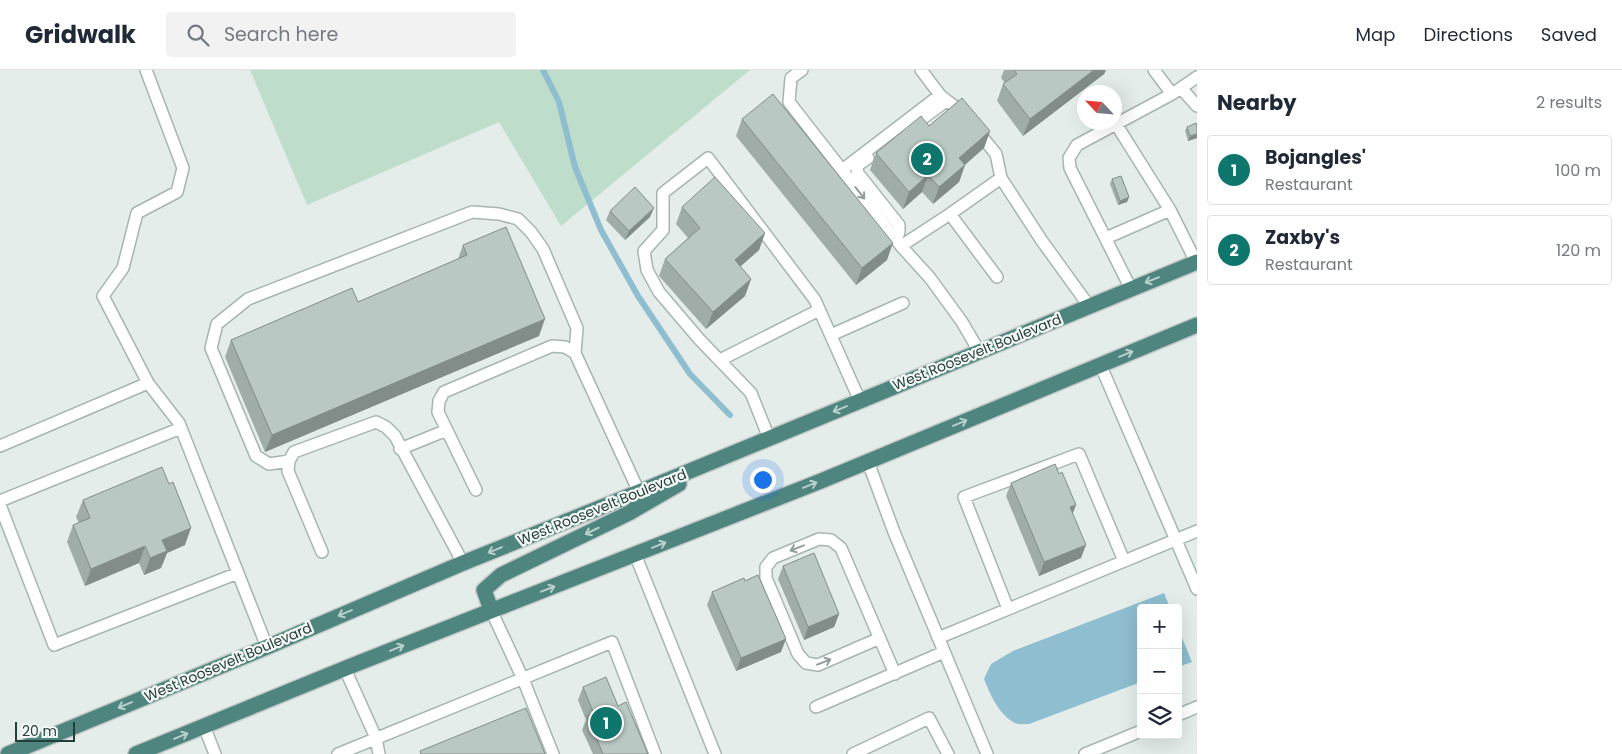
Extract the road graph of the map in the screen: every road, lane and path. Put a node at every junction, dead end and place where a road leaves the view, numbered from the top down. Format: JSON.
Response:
{"nodes":[{"id":1,"x":146,"y":70,"type":"edge"},
{"id":2,"x":802,"y":70,"type":"edge"},
{"id":3,"x":921,"y":70,"type":"edge"},
{"id":4,"x":1154,"y":70,"type":"edge"},
{"id":5,"x":1197,"y":77,"type":"edge"},
{"id":6,"x":1176,"y":91,"type":"junction"},
{"id":7,"x":943,"y":98,"type":"junction"},
{"id":8,"x":1197,"y":106,"type":"edge"},
{"id":9,"x":1122,"y":121,"type":"edge"},
{"id":10,"x":1105,"y":130,"type":"edge"},
{"id":11,"x":1120,"y":130,"type":"edge"},
{"id":12,"x":842,"y":170,"type":"junction"},
{"id":13,"x":1002,"y":178,"type":"junction"},
{"id":14,"x":1170,"y":210,"type":"junction"},
{"id":15,"x":950,"y":214,"type":"junction"},
{"id":16,"x":1106,"y":238,"type":"junction"},
{"id":17,"x":898,"y":243,"type":"junction"},
{"id":18,"x":1196,"y":262,"type":"edge"},
{"id":19,"x":997,"y":278,"type":"dead end"},
{"id":20,"x":1131,"y":289,"type":"junction"},
{"id":21,"x":903,"y":303,"type":"dead end"},
{"id":22,"x":1089,"y":306,"type":"junction"},
{"id":23,"x":819,"y":310,"type":"junction"},
{"id":24,"x":1197,"y":325,"type":"edge"},
{"id":25,"x":830,"y":335,"type":"junction"},
{"id":26,"x":979,"y":351,"type":"junction"},
{"id":27,"x":575,"y":353,"type":"junction"},
{"id":28,"x":720,"y":360,"type":"junction"},
{"id":29,"x":1100,"y":364,"type":"junction"},
{"id":30,"x":148,"y":383,"type":"junction"},
{"id":31,"x":860,"y":401,"type":"junction"},
{"id":32,"x":182,"y":428,"type":"junction"},
{"id":33,"x":447,"y":430,"type":"junction"},
{"id":34,"x":769,"y":438,"type":"junction"},
{"id":35,"x":0,"y":446,"type":"edge"},
{"id":36,"x":400,"y":449,"type":"junction"},
{"id":37,"x":726,"y":456,"type":"junction"},
{"id":38,"x":289,"y":461,"type":"junction"},
{"id":39,"x":868,"y":462,"type":"junction"},
{"id":40,"x":476,"y":490,"type":"dead end"},
{"id":41,"x":639,"y":492,"type":"junction"},
{"id":42,"x":0,"y":501,"type":"edge"},
{"id":43,"x":0,"y":505,"type":"edge"},
{"id":44,"x":1197,"y":531,"type":"edge"},
{"id":45,"x":1176,"y":540,"type":"junction"},
{"id":46,"x":322,"y":552,"type":"dead end"},
{"id":47,"x":635,"y":554,"type":"junction"},
{"id":48,"x":1124,"y":561,"type":"junction"},
{"id":49,"x":462,"y":563,"type":"junction"},
{"id":50,"x":238,"y":573,"type":"junction"},
{"id":51,"x":1197,"y":589,"type":"edge"},
{"id":52,"x":1008,"y":609,"type":"junction"},
{"id":53,"x":492,"y":610,"type":"junction"},
{"id":54,"x":880,"y":638,"type":"junction"},
{"id":55,"x":938,"y":638,"type":"junction"},
{"id":56,"x":267,"y":647,"type":"junction"},
{"id":57,"x":944,"y":652,"type":"junction"},
{"id":58,"x":345,"y":669,"type":"junction"},
{"id":59,"x":895,"y":674,"type":"junction"},
{"id":60,"x":522,"y":678,"type":"junction"},
{"id":61,"x":635,"y":702,"type":"junction"},
{"id":62,"x":816,"y":707,"type":"dead end"},
{"id":63,"x":1196,"y":712,"type":"edge"},
{"id":64,"x":1182,"y":714,"type":"edge"},
{"id":65,"x":204,"y":726,"type":"junction"},
{"id":66,"x":1137,"y":733,"type":"edge"},
{"id":67,"x":376,"y":738,"type":"junction"},
{"id":68,"x":8,"y":754,"type":"edge"},
{"id":69,"x":136,"y":754,"type":"edge"},
{"id":70,"x":215,"y":754,"type":"edge"},
{"id":71,"x":338,"y":754,"type":"edge"},
{"id":72,"x":379,"y":754,"type":"edge"},
{"id":73,"x":553,"y":754,"type":"edge"},
{"id":74,"x":644,"y":754,"type":"edge"},
{"id":75,"x":655,"y":754,"type":"edge"},
{"id":76,"x":715,"y":754,"type":"edge"},
{"id":77,"x":853,"y":754,"type":"edge"},
{"id":78,"x":948,"y":754,"type":"edge"},
{"id":79,"x":987,"y":754,"type":"edge"},
{"id":80,"x":1085,"y":754,"type":"edge"}],
"edges":[{"from":1,"to":30,"type":"lane"},
{"from":2,"to":12,"type":"lane"},
{"from":3,"to":7,"type":"lane"},
{"from":4,"to":6,"type":"lane"},
{"from":5,"to":6,"type":"lane"},
{"from":6,"to":8,"type":"lane"},
{"from":6,"to":9,"type":"lane"},
{"from":7,"to":12,"type":"lane"},
{"from":7,"to":13,"type":"lane"},
{"from":7,"to":17,"type":"lane"},
{"from":10,"to":16,"type":"lane"},
{"from":11,"to":14,"type":"lane"},
{"from":12,"to":17,"type":"lane","one_way":true},
{"from":13,"to":15,"type":"lane"},
{"from":13,"to":22,"type":"lane"},
{"from":14,"to":16,"type":"lane"},
{"from":14,"to":18,"type":"lane"},
{"from":15,"to":17,"type":"lane"},
{"from":15,"to":19,"type":"lane"},
{"from":16,"to":20,"type":"lane"},
{"from":17,"to":26,"type":"lane"},
{"from":18,"to":20,"type":"highway","name":"West Roosevelt Boulevard","one_way":true},
{"from":20,"to":22,"type":"highway","name":"West Roosevelt Boulevard"},
{"from":21,"to":25,"type":"lane"},
{"from":22,"to":26,"type":"highway","name":"West Roosevelt Boulevard"},
{"from":23,"to":25,"type":"lane"},
{"from":23,"to":28,"type":"lane"},
{"from":23,"to":28,"type":"lane"},
{"from":29,"to":24,"type":"highway","one_way":true},
{"from":25,"to":31,"type":"lane"},
{"from":26,"to":31,"type":"highway","name":"West Roosevelt Boulevard"},
{"from":27,"to":33,"type":"lane"},
{"from":27,"to":38,"type":"lane"},
{"from":27,"to":41,"type":"lane"},
{"from":28,"to":34,"type":"lane"},
{"from":39,"to":29,"type":"highway","one_way":true},
{"from":29,"to":45,"type":"lane"},
{"from":30,"to":32,"type":"lane"},
{"from":30,"to":35,"type":"lane"},
{"from":31,"to":34,"type":"highway","name":"West Roosevelt Boulevard","one_way":true},
{"from":32,"to":42,"type":"lane"},
{"from":32,"to":50,"type":"lane"},
{"from":33,"to":36,"type":"lane"},
{"from":33,"to":40,"type":"lane"},
{"from":34,"to":37,"type":"highway","name":"West Roosevelt Boulevard"},
{"from":36,"to":38,"type":"lane"},
{"from":36,"to":49,"type":"lane"},
{"from":37,"to":41,"type":"highway","name":"West Roosevelt Boulevard"},
{"from":37,"to":53,"type":"highway","one_way":true},
{"from":38,"to":46,"type":"lane"},
{"from":47,"to":39,"type":"highway","one_way":true},
{"from":39,"to":55,"type":"lane"},
{"from":41,"to":49,"type":"highway","name":"West Roosevelt Boulevard","one_way":true},
{"from":43,"to":50,"type":"lane"},
{"from":44,"to":45,"type":"lane"},
{"from":45,"to":48,"type":"lane"},
{"from":45,"to":51,"type":"lane"},
{"from":53,"to":47,"type":"highway","one_way":true},
{"from":47,"to":76,"type":"lane"},
{"from":48,"to":52,"type":"lane"},
{"from":48,"to":52,"type":"lane"},
{"from":49,"to":56,"type":"highway","name":"West Roosevelt Boulevard","one_way":true},
{"from":50,"to":56,"type":"lane"},
{"from":52,"to":55,"type":"lane"},
{"from":58,"to":53,"type":"highway","one_way":true},
{"from":53,"to":60,"type":"lane"},
{"from":54,"to":54,"type":"lane","one_way":true},
{"from":54,"to":59,"type":"lane"},
{"from":55,"to":57,"type":"lane"},
{"from":56,"to":68,"type":"highway","name":"West Roosevelt Boulevard","one_way":true},
{"from":57,"to":59,"type":"lane"},
{"from":57,"to":79,"type":"lane"},
{"from":58,"to":65,"type":"highway"},
{"from":58,"to":67,"type":"lane"},
{"from":59,"to":62,"type":"lane"},
{"from":60,"to":61,"type":"lane"},
{"from":60,"to":67,"type":"lane"},
{"from":60,"to":73,"type":"lane"},
{"from":61,"to":74,"type":"lane"},
{"from":61,"to":75,"type":"lane"},
{"from":63,"to":64,"type":"lane"},
{"from":69,"to":65,"type":"highway","one_way":true},
{"from":65,"to":70,"type":"lane"},
{"from":66,"to":80,"type":"lane"},
{"from":67,"to":71,"type":"lane"},
{"from":67,"to":72,"type":"lane"},
{"from":77,"to":78,"type":"lane"}]}
